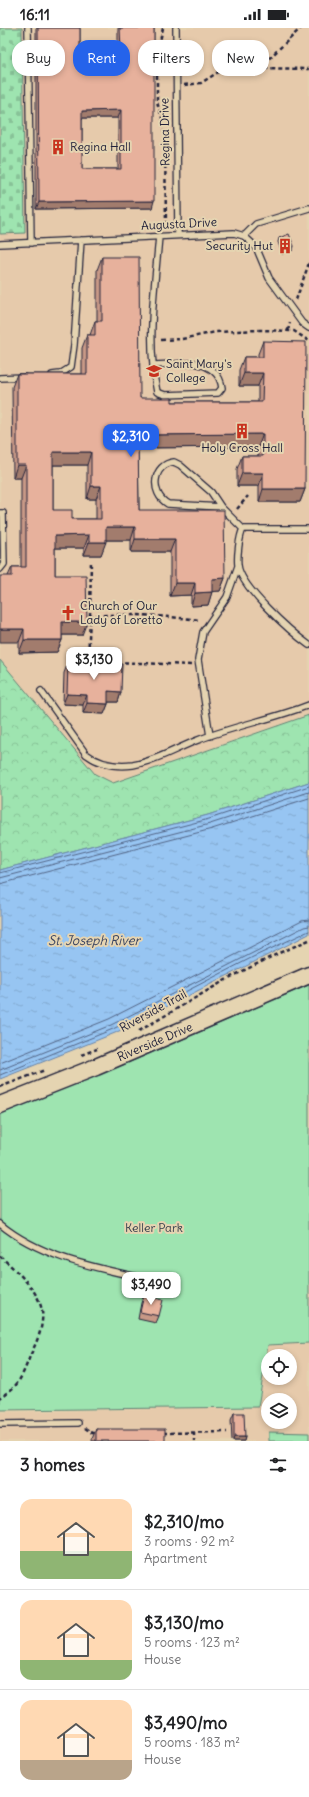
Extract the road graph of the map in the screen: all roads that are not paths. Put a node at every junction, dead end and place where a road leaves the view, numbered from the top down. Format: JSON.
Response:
{"nodes":[{"id":1,"x":28,"y":28,"type":"edge"},
{"id":2,"x":176,"y":28,"type":"edge"},
{"id":3,"x":309,"y":208,"type":"edge"},
{"id":4,"x":178,"y":235,"type":"junction"},
{"id":5,"x":159,"y":236,"type":"junction"},
{"id":6,"x":244,"y":236,"type":"junction"},
{"id":7,"x":81,"y":240,"type":"junction"},
{"id":8,"x":31,"y":243,"type":"junction"},
{"id":9,"x":0,"y":244,"type":"edge"},
{"id":10,"x":309,"y":328,"type":"edge"},
{"id":11,"x":154,"y":365,"type":"junction"},
{"id":12,"x":45,"y":375,"type":"edge"},
{"id":13,"x":30,"y":376,"type":"edge"},
{"id":14,"x":0,"y":378,"type":"edge"},
{"id":15,"x":221,"y":507,"type":"junction"},
{"id":16,"x":0,"y":513,"type":"edge"},
{"id":17,"x":309,"y":528,"type":"edge"},
{"id":18,"x":242,"y":529,"type":"junction"},
{"id":19,"x":238,"y":566,"type":"junction"},
{"id":20,"x":0,"y":570,"type":"edge"},
{"id":21,"x":309,"y":645,"type":"edge"},
{"id":22,"x":41,"y":690,"type":"dead end"},
{"id":23,"x":309,"y":705,"type":"edge"},
{"id":24,"x":210,"y":736,"type":"junction"},
{"id":25,"x":309,"y":975,"type":"edge"},
{"id":26,"x":0,"y":1105,"type":"edge"},
{"id":27,"x":0,"y":1224,"type":"edge"},
{"id":28,"x":160,"y":1282,"type":"dead end"},
{"id":29,"x":78,"y":1423,"type":"dead end"},
{"id":30,"x":0,"y":1424,"type":"edge"}],
"edges":[{"from":1,"to":8,"type":"lane"},
{"from":2,"to":4,"type":"lane","name":"Regina Drive"},
{"from":3,"to":6,"type":"lane"},
{"from":4,"to":5,"type":"lane","name":"Augusta Drive"},
{"from":4,"to":6,"type":"lane","name":"Augusta Drive"},
{"from":5,"to":7,"type":"lane","name":"Augusta Drive"},
{"from":5,"to":11,"type":"lane"},
{"from":6,"to":10,"type":"lane"},
{"from":7,"to":8,"type":"lane","name":"Augusta Drive"},
{"from":7,"to":12,"type":"lane"},
{"from":8,"to":9,"type":"lane","name":"Augusta Drive"},
{"from":11,"to":11,"type":"lane"},
{"from":13,"to":14,"type":"lane"},
{"from":15,"to":15,"type":"lane"},
{"from":15,"to":18,"type":"lane"},
{"from":16,"to":20,"type":"lane"},
{"from":17,"to":18,"type":"lane"},
{"from":18,"to":19,"type":"lane"},
{"from":19,"to":21,"type":"lane"},
{"from":19,"to":24,"type":"lane"},
{"from":22,"to":24,"type":"lane"},
{"from":23,"to":24,"type":"lane"},
{"from":25,"to":26,"type":"street","name":"Riverside Drive"},
{"from":27,"to":28,"type":"lane"},
{"from":29,"to":30,"type":"lane"}]}
